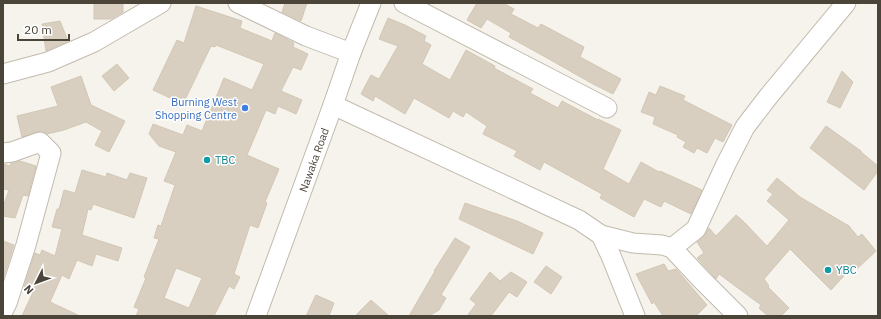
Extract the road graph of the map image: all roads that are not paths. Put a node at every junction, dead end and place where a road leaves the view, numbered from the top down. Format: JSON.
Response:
{"nodes":[{"id":1,"x":161,"y":3,"type":"edge"},
{"id":2,"x":238,"y":3,"type":"edge"},
{"id":3,"x":371,"y":3,"type":"edge"},
{"id":4,"x":404,"y":3,"type":"edge"},
{"id":5,"x":846,"y":3,"type":"edge"},
{"id":6,"x":351,"y":53,"type":"junction"},
{"id":7,"x":3,"y":74,"type":"edge"},
{"id":8,"x":334,"y":105,"type":"junction"},
{"id":9,"x":608,"y":108,"type":"dead end"},
{"id":10,"x":3,"y":153,"type":"edge"},
{"id":11,"x":601,"y":235,"type":"junction"},
{"id":12,"x":672,"y":248,"type":"junction"},
{"id":13,"x":3,"y":311,"type":"edge"},
{"id":14,"x":256,"y":316,"type":"edge"},
{"id":15,"x":635,"y":316,"type":"edge"},
{"id":16,"x":738,"y":316,"type":"edge"}],
"edges":[{"from":1,"to":7,"type":"street"},
{"from":2,"to":6,"type":"street"},
{"from":3,"to":6,"type":"street","name":"Nawaka Road"},
{"from":4,"to":9,"type":"street"},
{"from":5,"to":12,"type":"street"},
{"from":6,"to":8,"type":"street","name":"Nawaka Road"},
{"from":8,"to":11,"type":"street"},
{"from":8,"to":14,"type":"street","name":"Nawaka Road"},
{"from":10,"to":13,"type":"street"},
{"from":11,"to":12,"type":"street"},
{"from":11,"to":15,"type":"street"},
{"from":12,"to":16,"type":"street"}]}
